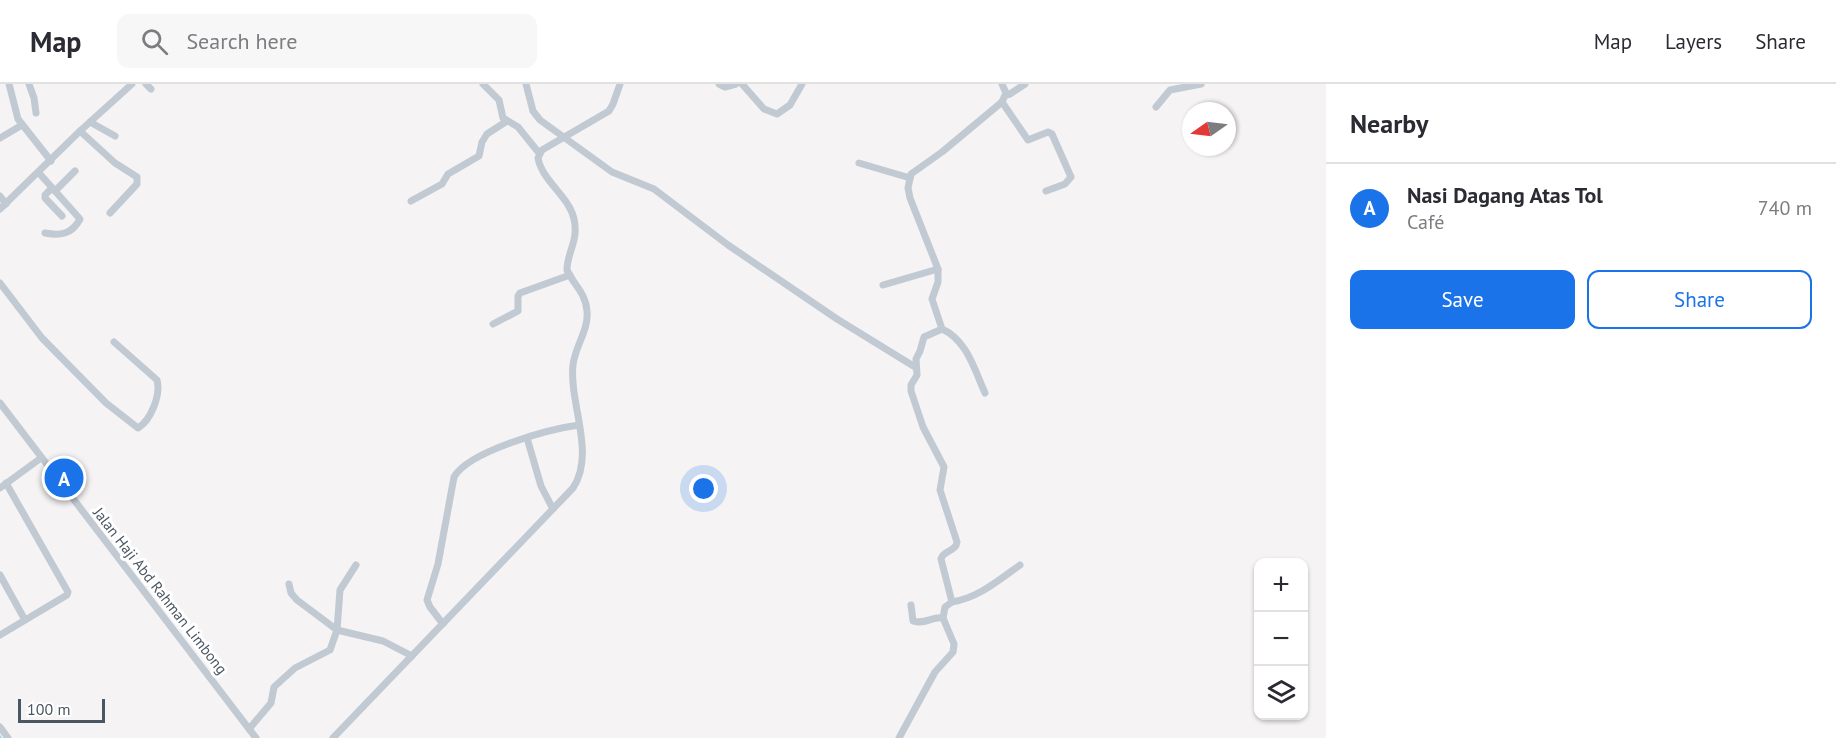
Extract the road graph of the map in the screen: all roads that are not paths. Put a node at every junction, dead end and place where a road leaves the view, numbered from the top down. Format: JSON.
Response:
{"nodes":[{"id":1,"x":9,"y":84,"type":"edge"},
{"id":2,"x":29,"y":84,"type":"edge"},
{"id":3,"x":132,"y":84,"type":"edge"},
{"id":4,"x":483,"y":84,"type":"edge"},
{"id":5,"x":526,"y":84,"type":"edge"},
{"id":6,"x":620,"y":84,"type":"edge"},
{"id":7,"x":719,"y":84,"type":"edge"},
{"id":8,"x":736,"y":84,"type":"edge"},
{"id":9,"x":742,"y":84,"type":"edge"},
{"id":10,"x":802,"y":84,"type":"edge"},
{"id":11,"x":1002,"y":84,"type":"edge"},
{"id":12,"x":1025,"y":84,"type":"edge"},
{"id":13,"x":1201,"y":84,"type":"edge"},
{"id":14,"x":1004,"y":98,"type":"junction"},
{"id":15,"x":1156,"y":107,"type":"dead end"},
{"id":16,"x":36,"y":113,"type":"dead end"},
{"id":17,"x":90,"y":122,"type":"junction"},
{"id":18,"x":507,"y":122,"type":"junction"},
{"id":19,"x":22,"y":125,"type":"junction"},
{"id":20,"x":80,"y":130,"type":"junction"},
{"id":21,"x":115,"y":136,"type":"dead end"},
{"id":22,"x":565,"y":137,"type":"junction"},
{"id":23,"x":0,"y":138,"type":"edge"},
{"id":24,"x":539,"y":153,"type":"junction"},
{"id":25,"x":51,"y":161,"type":"junction"},
{"id":26,"x":859,"y":163,"type":"dead end"},
{"id":27,"x":75,"y":171,"type":"dead end"},
{"id":28,"x":39,"y":173,"type":"junction"},
{"id":29,"x":910,"y":178,"type":"junction"},
{"id":30,"x":54,"y":189,"type":"junction"},
{"id":31,"x":1046,"y":191,"type":"dead end"},
{"id":32,"x":0,"y":196,"type":"edge"},
{"id":33,"x":411,"y":201,"type":"dead end"},
{"id":34,"x":3,"y":206,"type":"edge"},
{"id":35,"x":110,"y":213,"type":"dead end"},
{"id":36,"x":62,"y":216,"type":"dead end"},
{"id":37,"x":45,"y":233,"type":"dead end"},
{"id":38,"x":938,"y":269,"type":"junction"},
{"id":39,"x":570,"y":275,"type":"junction"},
{"id":40,"x":0,"y":283,"type":"edge"},
{"id":41,"x":883,"y":285,"type":"dead end"},
{"id":42,"x":493,"y":324,"type":"dead end"},
{"id":43,"x":941,"y":326,"type":"junction"},
{"id":44,"x":114,"y":342,"type":"dead end"},
{"id":45,"x":915,"y":367,"type":"junction"},
{"id":46,"x":985,"y":393,"type":"dead end"},
{"id":47,"x":0,"y":403,"type":"edge"},
{"id":48,"x":579,"y":425,"type":"junction"},
{"id":49,"x":527,"y":438,"type":"junction"},
{"id":50,"x":40,"y":458,"type":"junction"},
{"id":51,"x":3,"y":485,"type":"edge"},
{"id":52,"x":553,"y":509,"type":"junction"},
{"id":53,"x":356,"y":565,"type":"dead end"},
{"id":54,"x":1020,"y":565,"type":"dead end"},
{"id":55,"x":0,"y":576,"type":"edge"},
{"id":56,"x":289,"y":584,"type":"dead end"},
{"id":57,"x":952,"y":602,"type":"junction"},
{"id":58,"x":910,"y":605,"type":"dead end"},
{"id":59,"x":943,"y":618,"type":"junction"},
{"id":60,"x":25,"y":620,"type":"junction"},
{"id":61,"x":443,"y":624,"type":"junction"},
{"id":62,"x":337,"y":630,"type":"junction"},
{"id":63,"x":0,"y":635,"type":"edge"},
{"id":64,"x":412,"y":656,"type":"junction"},
{"id":65,"x":0,"y":727,"type":"edge"},
{"id":66,"x":249,"y":729,"type":"junction"},
{"id":67,"x":8,"y":738,"type":"edge"},
{"id":68,"x":256,"y":738,"type":"edge"},
{"id":69,"x":333,"y":738,"type":"edge"},
{"id":70,"x":899,"y":738,"type":"edge"}],
"edges":[{"from":1,"to":19,"type":"street"},
{"from":2,"to":16,"type":"street"},
{"from":3,"to":17,"type":"street"},
{"from":4,"to":18,"type":"street"},
{"from":5,"to":22,"type":"street"},
{"from":6,"to":22,"type":"street"},
{"from":7,"to":8,"type":"street"},
{"from":9,"to":10,"type":"street"},
{"from":11,"to":14,"type":"street"},
{"from":12,"to":14,"type":"street"},
{"from":13,"to":15,"type":"street"},
{"from":14,"to":29,"type":"street"},
{"from":14,"to":31,"type":"street"},
{"from":17,"to":20,"type":"street"},
{"from":17,"to":21,"type":"street"},
{"from":18,"to":24,"type":"street"},
{"from":18,"to":33,"type":"street"},
{"from":19,"to":23,"type":"street"},
{"from":19,"to":25,"type":"street"},
{"from":20,"to":25,"type":"street"},
{"from":20,"to":35,"type":"street"},
{"from":22,"to":24,"type":"street"},
{"from":22,"to":45,"type":"street"},
{"from":24,"to":39,"type":"street"},
{"from":25,"to":28,"type":"street"},
{"from":26,"to":29,"type":"street"},
{"from":27,"to":30,"type":"street"},
{"from":28,"to":30,"type":"street"},
{"from":28,"to":34,"type":"street"},
{"from":29,"to":38,"type":"street"},
{"from":30,"to":36,"type":"street"},
{"from":30,"to":37,"type":"street"},
{"from":32,"to":34,"type":"street"},
{"from":38,"to":41,"type":"street"},
{"from":38,"to":43,"type":"street"},
{"from":39,"to":42,"type":"street"},
{"from":39,"to":48,"type":"street"},
{"from":40,"to":44,"type":"street"},
{"from":43,"to":45,"type":"street"},
{"from":43,"to":46,"type":"street"},
{"from":45,"to":57,"type":"street"},
{"from":47,"to":50,"type":"street","name":"Jalan Haji Abd Rahman Limbong"},
{"from":48,"to":49,"type":"street"},
{"from":48,"to":52,"type":"street"},
{"from":49,"to":52,"type":"street"},
{"from":49,"to":61,"type":"street"},
{"from":50,"to":51,"type":"street"},
{"from":50,"to":66,"type":"street","name":"Jalan Haji Abd Rahman Limbong"},
{"from":51,"to":60,"type":"street"},
{"from":52,"to":61,"type":"street"},
{"from":53,"to":62,"type":"street"},
{"from":54,"to":57,"type":"street"},
{"from":55,"to":60,"type":"street"},
{"from":56,"to":62,"type":"street"},
{"from":57,"to":59,"type":"street"},
{"from":58,"to":59,"type":"street"},
{"from":59,"to":70,"type":"street"},
{"from":60,"to":63,"type":"street"},
{"from":61,"to":64,"type":"street"},
{"from":62,"to":64,"type":"street"},
{"from":62,"to":66,"type":"street"},
{"from":64,"to":69,"type":"street"},
{"from":65,"to":67,"type":"street"},
{"from":66,"to":68,"type":"street","name":"Jalan Haji Abd Rahman Limbong"}]}
